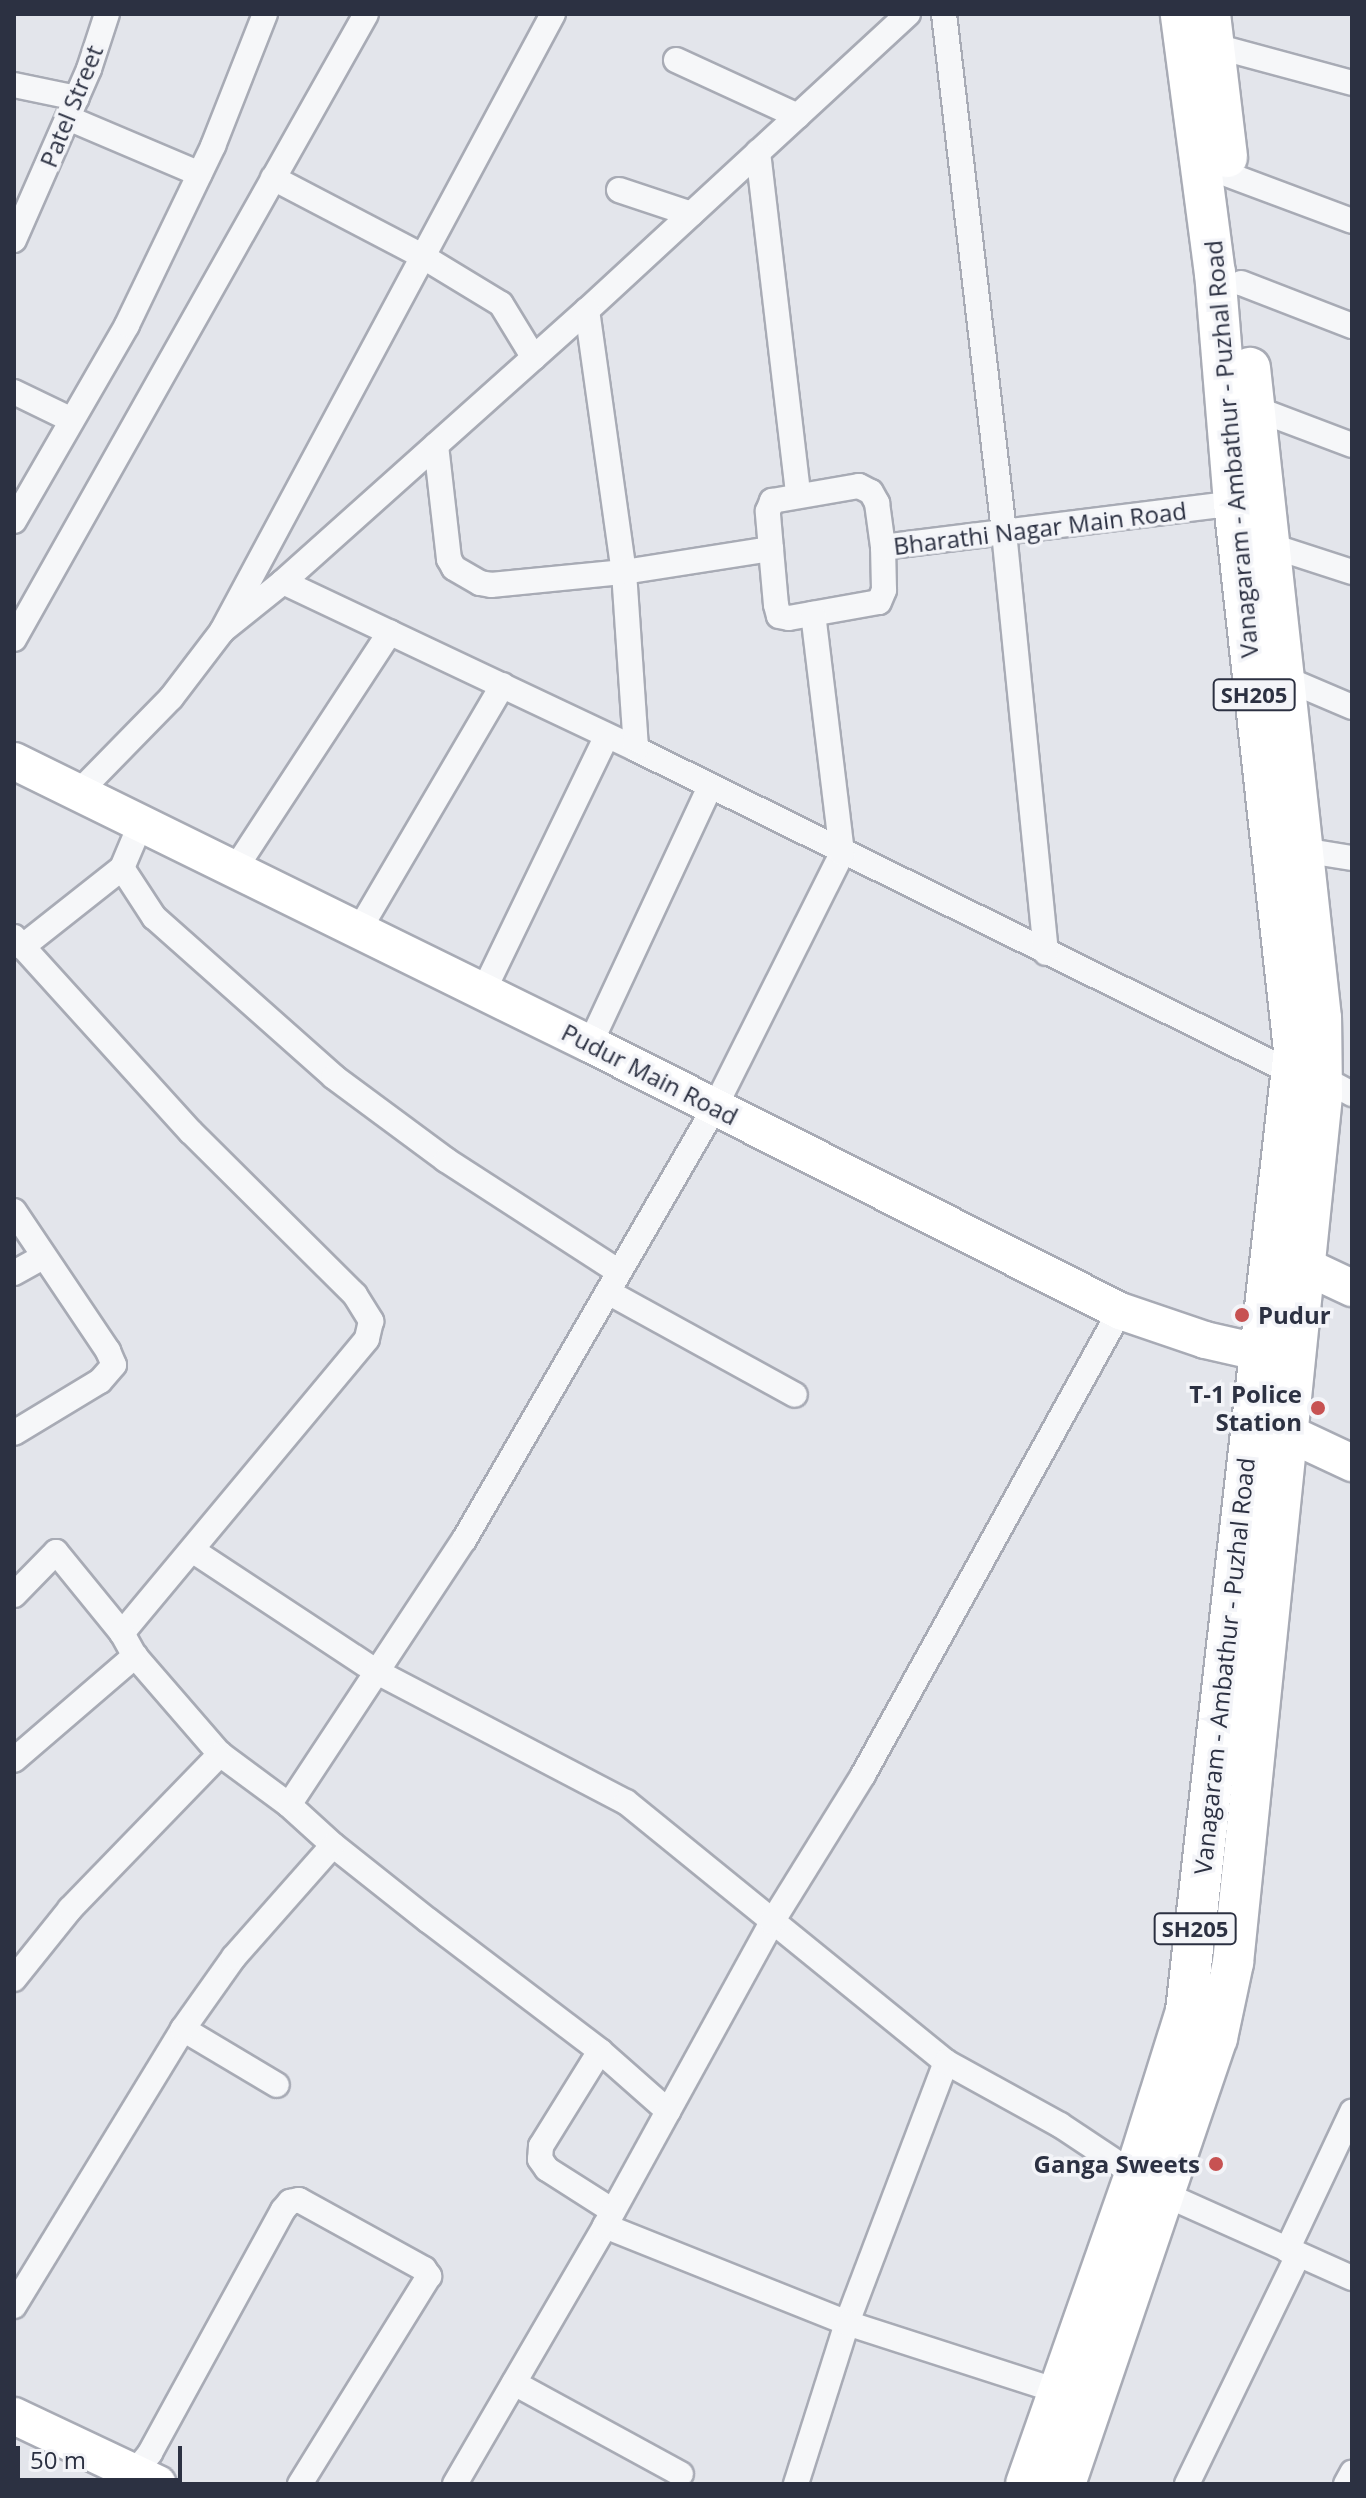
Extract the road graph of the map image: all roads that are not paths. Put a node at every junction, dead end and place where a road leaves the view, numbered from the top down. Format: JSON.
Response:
{"nodes":[{"id":1,"x":107,"y":14,"type":"edge"},
{"id":2,"x":265,"y":14,"type":"edge"},
{"id":3,"x":366,"y":14,"type":"edge"},
{"id":4,"x":553,"y":14,"type":"edge"},
{"id":5,"x":908,"y":14,"type":"edge"},
{"id":6,"x":944,"y":14,"type":"edge"},
{"id":7,"x":1201,"y":34,"type":"edge"},
{"id":8,"x":676,"y":60,"type":"dead end"},
{"id":9,"x":1352,"y":83,"type":"edge"},
{"id":10,"x":14,"y":85,"type":"edge"},
{"id":11,"x":72,"y":108,"type":"junction"},
{"id":12,"x":798,"y":116,"type":"junction"},
{"id":13,"x":758,"y":152,"type":"junction"},
{"id":14,"x":200,"y":174,"type":"junction"},
{"id":15,"x":1229,"y":175,"type":"junction"},
{"id":16,"x":273,"y":178,"type":"junction"},
{"id":17,"x":619,"y":190,"type":"dead end"},
{"id":18,"x":691,"y":214,"type":"junction"},
{"id":19,"x":1352,"y":221,"type":"edge"},
{"id":20,"x":14,"y":240,"type":"edge"},
{"id":21,"x":422,"y":256,"type":"junction"},
{"id":22,"x":1241,"y":283,"type":"junction"},
{"id":23,"x":587,"y":310,"type":"junction"},
{"id":24,"x":1352,"y":326,"type":"edge"},
{"id":25,"x":534,"y":358,"type":"junction"},
{"id":26,"x":14,"y":392,"type":"edge"},
{"id":27,"x":1254,"y":408,"type":"junction"},
{"id":28,"x":72,"y":420,"type":"junction"},
{"id":29,"x":436,"y":445,"type":"junction"},
{"id":30,"x":1352,"y":445,"type":"edge"},
{"id":31,"x":798,"y":495,"type":"junction"},
{"id":32,"x":1234,"y":503,"type":"junction"},
{"id":33,"x":14,"y":521,"type":"edge"},
{"id":34,"x":1004,"y":532,"type":"junction"},
{"id":35,"x":1269,"y":545,"type":"junction"},
{"id":36,"x":883,"y":547,"type":"junction"},
{"id":37,"x":771,"y":549,"type":"junction"},
{"id":38,"x":624,"y":572,"type":"junction"},
{"id":39,"x":1352,"y":572,"type":"edge"},
{"id":40,"x":283,"y":582,"type":"junction"},
{"id":41,"x":813,"y":614,"type":"junction"},
{"id":42,"x":222,"y":631,"type":"junction"},
{"id":43,"x":390,"y":632,"type":"junction"},
{"id":44,"x":14,"y":639,"type":"edge"},
{"id":45,"x":1268,"y":681,"type":"junction"},
{"id":46,"x":503,"y":685,"type":"junction"},
{"id":47,"x":1352,"y":707,"type":"edge"},
{"id":48,"x":607,"y":736,"type":"junction"},
{"id":49,"x":636,"y":749,"type":"junction"},
{"id":50,"x":14,"y":761,"type":"edge"},
{"id":51,"x":710,"y":787,"type":"junction"},
{"id":52,"x":78,"y":793,"type":"junction"},
{"id":53,"x":141,"y":823,"type":"junction"},
{"id":54,"x":1287,"y":848,"type":"junction"},
{"id":55,"x":842,"y":853,"type":"junction"},
{"id":56,"x":1352,"y":858,"type":"edge"},
{"id":57,"x":122,"y":868,"type":"junction"},
{"id":58,"x":235,"y":869,"type":"junction"},
{"id":59,"x":359,"y":930,"type":"junction"},
{"id":60,"x":18,"y":942,"type":"edge"},
{"id":61,"x":1046,"y":953,"type":"junction"},
{"id":62,"x":483,"y":992,"type":"junction"},
{"id":63,"x":590,"y":1044,"type":"junction"},
{"id":64,"x":1322,"y":1081,"type":"edge"},
{"id":65,"x":715,"y":1107,"type":"junction"},
{"id":66,"x":14,"y":1211,"type":"edge"},
{"id":67,"x":43,"y":1257,"type":"junction"},
{"id":68,"x":1305,"y":1266,"type":"junction"},
{"id":69,"x":14,"y":1273,"type":"edge"},
{"id":70,"x":614,"y":1282,"type":"junction"},
{"id":71,"x":1352,"y":1288,"type":"edge"},
{"id":72,"x":1120,"y":1311,"type":"junction"},
{"id":73,"x":1277,"y":1352,"type":"junction"},
{"id":74,"x":795,"y":1395,"type":"dead end"},
{"id":75,"x":14,"y":1433,"type":"edge"},
{"id":76,"x":1288,"y":1433,"type":"junction"},
{"id":77,"x":1352,"y":1463,"type":"edge"},
{"id":78,"x":192,"y":1550,"type":"junction"},
{"id":79,"x":14,"y":1595,"type":"edge"},
{"id":80,"x":122,"y":1633,"type":"junction"},
{"id":81,"x":135,"y":1656,"type":"junction"},
{"id":82,"x":377,"y":1672,"type":"junction"},
{"id":83,"x":220,"y":1754,"type":"junction"},
{"id":84,"x":14,"y":1760,"type":"edge"},
{"id":85,"x":289,"y":1805,"type":"junction"},
{"id":86,"x":333,"y":1845,"type":"junction"},
{"id":87,"x":772,"y":1922,"type":"junction"},
{"id":88,"x":14,"y":1979,"type":"edge"},
{"id":89,"x":183,"y":2029,"type":"junction"},
{"id":90,"x":600,"y":2051,"type":"junction"},
{"id":91,"x":946,"y":2062,"type":"junction"},
{"id":92,"x":277,"y":2085,"type":"dead end"},
{"id":93,"x":668,"y":2111,"type":"junction"},
{"id":94,"x":1352,"y":2112,"type":"edge"},
{"id":95,"x":1149,"y":2184,"type":"junction"},
{"id":96,"x":609,"y":2219,"type":"junction"},
{"id":97,"x":1292,"y":2253,"type":"junction"},
{"id":98,"x":1352,"y":2278,"type":"edge"},
{"id":99,"x":14,"y":2306,"type":"edge"},
{"id":100,"x":847,"y":2323,"type":"junction"},
{"id":101,"x":514,"y":2383,"type":"junction"},
{"id":102,"x":1058,"y":2391,"type":"junction"},
{"id":103,"x":14,"y":2416,"type":"edge"},
{"id":104,"x":1352,"y":2473,"type":"edge"},
{"id":105,"x":681,"y":2474,"type":"dead end"},
{"id":106,"x":130,"y":2477,"type":"edge"},
{"id":107,"x":300,"y":2484,"type":"edge"},
{"id":108,"x":455,"y":2484,"type":"edge"},
{"id":109,"x":796,"y":2484,"type":"edge"},
{"id":110,"x":1026,"y":2484,"type":"edge"},
{"id":111,"x":1065,"y":2484,"type":"edge"},
{"id":112,"x":1187,"y":2484,"type":"edge"},
{"id":113,"x":1346,"y":2484,"type":"edge"}],
"edges":[{"from":1,"to":11,"type":"street","name":"Patel Street"},
{"from":2,"to":14,"type":"street"},
{"from":3,"to":16,"type":"street"},
{"from":4,"to":21,"type":"street"},
{"from":5,"to":12,"type":"street"},
{"from":6,"to":34,"type":"street"},
{"from":7,"to":9,"type":"street"},
{"from":7,"to":15,"type":"main road"},
{"from":7,"to":32,"type":"main road","name":"Vanagaram - Ambathur - Puzhal Road","number":"SH205"},
{"from":8,"to":12,"type":"street"},
{"from":10,"to":11,"type":"street"},
{"from":11,"to":14,"type":"street"},
{"from":11,"to":20,"type":"street","name":"Patel Street"},
{"from":12,"to":13,"type":"street"},
{"from":13,"to":18,"type":"street"},
{"from":13,"to":31,"type":"street"},
{"from":14,"to":28,"type":"street"},
{"from":15,"to":19,"type":"street"},
{"from":15,"to":22,"type":"main road"},
{"from":16,"to":21,"type":"street"},
{"from":16,"to":44,"type":"street"},
{"from":17,"to":18,"type":"street"},
{"from":18,"to":23,"type":"street"},
{"from":21,"to":25,"type":"street"},
{"from":21,"to":42,"type":"street"},
{"from":22,"to":24,"type":"street"},
{"from":22,"to":27,"type":"main road"},
{"from":23,"to":25,"type":"street"},
{"from":23,"to":38,"type":"street"},
{"from":25,"to":29,"type":"street"},
{"from":26,"to":28,"type":"street"},
{"from":27,"to":30,"type":"street"},
{"from":27,"to":35,"type":"main road"},
{"from":28,"to":33,"type":"street"},
{"from":29,"to":38,"type":"street"},
{"from":29,"to":40,"type":"street"},
{"from":31,"to":36,"type":"street"},
{"from":31,"to":37,"type":"street"},
{"from":32,"to":34,"type":"street","name":"Bharathi Nagar Main Road"},
{"from":32,"to":45,"type":"main road","name":"Vanagaram - Ambathur - Puzhal Road","number":"SH205"},
{"from":34,"to":36,"type":"street","name":"Bharathi Nagar Main Road"},
{"from":34,"to":61,"type":"street"},
{"from":35,"to":39,"type":"street"},
{"from":35,"to":45,"type":"main road"},
{"from":36,"to":41,"type":"street","name":"Bharathi Nagar Main Road"},
{"from":37,"to":38,"type":"street"},
{"from":37,"to":41,"type":"street","name":"Bharathi Nagar Main Road"},
{"from":38,"to":49,"type":"street"},
{"from":40,"to":42,"type":"street"},
{"from":40,"to":43,"type":"street"},
{"from":41,"to":55,"type":"street"},
{"from":42,"to":52,"type":"street"},
{"from":43,"to":46,"type":"street"},
{"from":43,"to":58,"type":"street"},
{"from":45,"to":47,"type":"street"},
{"from":45,"to":54,"type":"main road"},
{"from":46,"to":48,"type":"street"},
{"from":46,"to":59,"type":"street"},
{"from":48,"to":49,"type":"street"},
{"from":48,"to":62,"type":"street"},
{"from":49,"to":51,"type":"street"},
{"from":50,"to":52,"type":"street","name":"Pudur Main Road"},
{"from":51,"to":55,"type":"street"},
{"from":51,"to":63,"type":"street"},
{"from":52,"to":53,"type":"street","name":"Pudur Main Road"},
{"from":53,"to":57,"type":"street"},
{"from":53,"to":58,"type":"street","name":"Pudur Main Road"},
{"from":54,"to":56,"type":"street"},
{"from":54,"to":64,"type":"main road"},
{"from":55,"to":61,"type":"street"},
{"from":55,"to":65,"type":"street"},
{"from":57,"to":60,"type":"street"},
{"from":57,"to":70,"type":"street"},
{"from":58,"to":59,"type":"street","name":"Pudur Main Road"},
{"from":59,"to":62,"type":"street","name":"Pudur Main Road"},
{"from":60,"to":78,"type":"street"},
{"from":61,"to":64,"type":"street"},
{"from":62,"to":63,"type":"street","name":"Pudur Main Road"},
{"from":63,"to":65,"type":"street","name":"Pudur Main Road"},
{"from":64,"to":68,"type":"main road"},
{"from":64,"to":73,"type":"main road","name":"Vanagaram - Ambathur - Puzhal Road","number":"SH205"},
{"from":65,"to":70,"type":"street"},
{"from":65,"to":72,"type":"street","name":"Pudur Main Road"},
{"from":66,"to":67,"type":"street"},
{"from":67,"to":69,"type":"street"},
{"from":67,"to":75,"type":"street"},
{"from":68,"to":71,"type":"street"},
{"from":68,"to":73,"type":"main road"},
{"from":70,"to":74,"type":"street"},
{"from":70,"to":82,"type":"street"},
{"from":72,"to":73,"type":"street","name":"Pudur Main Road"},
{"from":72,"to":87,"type":"street"},
{"from":73,"to":76,"type":"main road"},
{"from":73,"to":95,"type":"main road","name":"Vanagaram - Ambathur - Puzhal Road","number":"SH205"},
{"from":76,"to":77,"type":"street"},
{"from":76,"to":95,"type":"main road"},
{"from":78,"to":80,"type":"street"},
{"from":78,"to":82,"type":"street"},
{"from":79,"to":80,"type":"street"},
{"from":80,"to":81,"type":"street"},
{"from":81,"to":83,"type":"street"},
{"from":81,"to":84,"type":"street"},
{"from":82,"to":85,"type":"street"},
{"from":82,"to":87,"type":"street"},
{"from":83,"to":85,"type":"street"},
{"from":83,"to":88,"type":"street"},
{"from":85,"to":86,"type":"street"},
{"from":86,"to":89,"type":"street"},
{"from":86,"to":90,"type":"street"},
{"from":87,"to":91,"type":"street"},
{"from":87,"to":93,"type":"street"},
{"from":89,"to":92,"type":"street"},
{"from":89,"to":99,"type":"street"},
{"from":90,"to":93,"type":"street"},
{"from":90,"to":96,"type":"street"},
{"from":91,"to":95,"type":"street"},
{"from":91,"to":100,"type":"street"},
{"from":93,"to":96,"type":"street"},
{"from":94,"to":97,"type":"street"},
{"from":95,"to":97,"type":"street"},
{"from":95,"to":102,"type":"main road","name":"Vanagaram - Ambathur - Puzhal Road","number":"SH205"},
{"from":95,"to":111,"type":"main road"},
{"from":96,"to":100,"type":"street"},
{"from":96,"to":101,"type":"street"},
{"from":97,"to":98,"type":"street"},
{"from":97,"to":112,"type":"street"},
{"from":100,"to":102,"type":"street"},
{"from":100,"to":109,"type":"street"},
{"from":101,"to":105,"type":"street"},
{"from":101,"to":108,"type":"street"},
{"from":102,"to":110,"type":"main road","name":"Vanagaram - Ambathur - Puzhal Road","number":"SH205"},
{"from":103,"to":106,"type":"street"},
{"from":104,"to":113,"type":"street"},
{"from":106,"to":107,"type":"street"}]}
